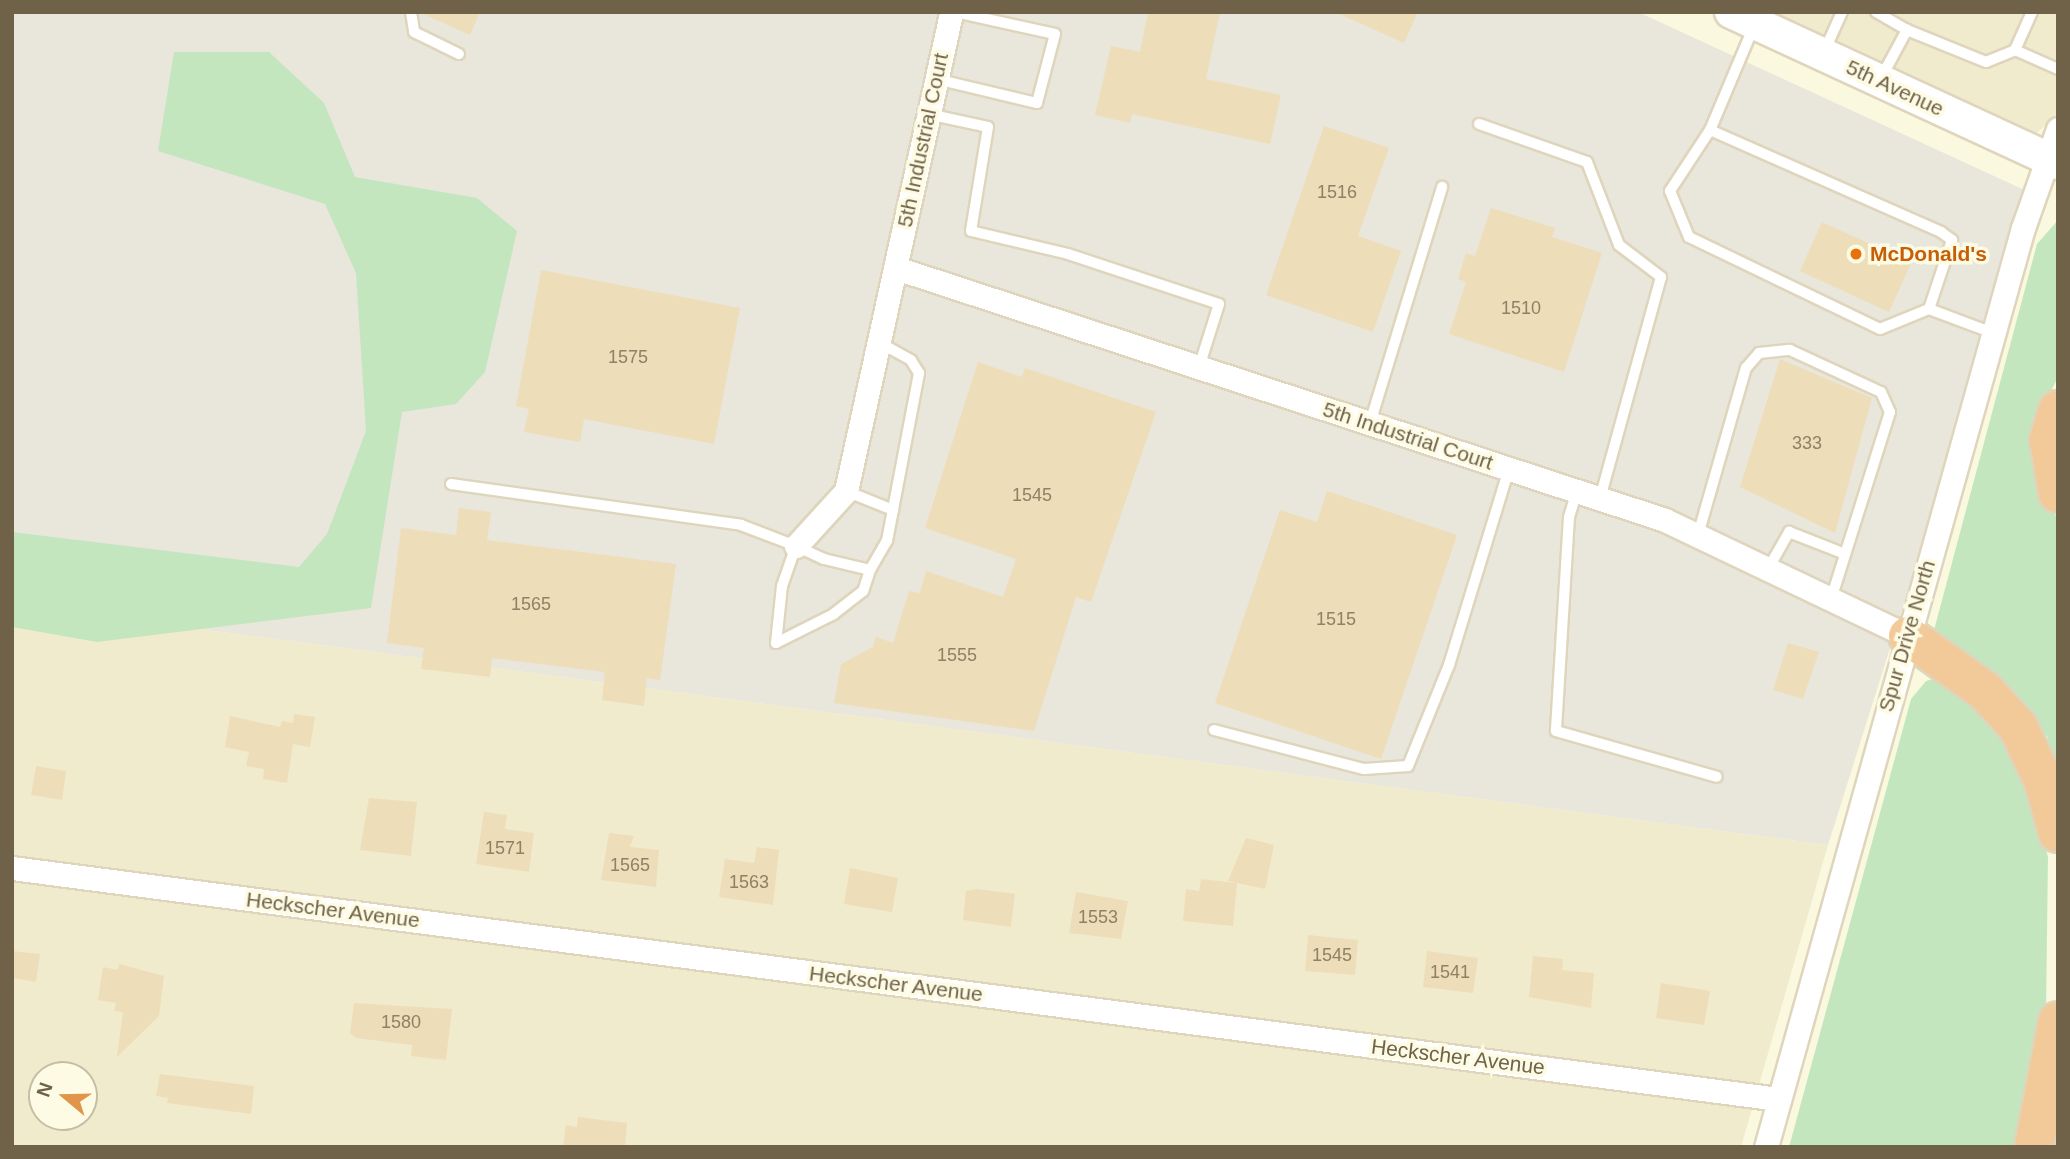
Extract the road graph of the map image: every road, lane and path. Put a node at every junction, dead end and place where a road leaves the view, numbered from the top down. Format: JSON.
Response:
{"nodes":[{"id":1,"x":411,"y":12,"type":"edge"},
{"id":2,"x":953,"y":12,"type":"edge"},
{"id":3,"x":1842,"y":12,"type":"edge"},
{"id":4,"x":1876,"y":12,"type":"edge"},
{"id":5,"x":2032,"y":12,"type":"edge"},
{"id":6,"x":1743,"y":18,"type":"edge"},
{"id":7,"x":1907,"y":30,"type":"junction"},
{"id":8,"x":2015,"y":50,"type":"junction"},
{"id":9,"x":459,"y":54,"type":"dead end"},
{"id":10,"x":1823,"y":55,"type":"junction"},
{"id":11,"x":2058,"y":69,"type":"edge"},
{"id":12,"x":936,"y":79,"type":"junction"},
{"id":13,"x":1879,"y":81,"type":"junction"},
{"id":14,"x":928,"y":114,"type":"junction"},
{"id":15,"x":1479,"y":124,"type":"dead end"},
{"id":16,"x":2058,"y":128,"type":"edge"},
{"id":17,"x":1710,"y":130,"type":"junction"},
{"id":18,"x":2051,"y":160,"type":"edge"},
{"id":19,"x":1442,"y":187,"type":"dead end"},
{"id":20,"x":895,"y":268,"type":"junction"},
{"id":21,"x":1928,"y":309,"type":"junction"},
{"id":22,"x":1993,"y":333,"type":"junction"},
{"id":23,"x":879,"y":342,"type":"junction"},
{"id":24,"x":1199,"y":367,"type":"junction"},
{"id":25,"x":2058,"y":410,"type":"edge"},
{"id":26,"x":1370,"y":423,"type":"junction"},
{"id":27,"x":1509,"y":469,"type":"junction"},
{"id":28,"x":451,"y":484,"type":"dead end"},
{"id":29,"x":846,"y":491,"type":"junction"},
{"id":30,"x":1577,"y":491,"type":"junction"},
{"id":31,"x":2058,"y":493,"type":"edge"},
{"id":32,"x":1600,"y":498,"type":"junction"},
{"id":33,"x":893,"y":510,"type":"junction"},
{"id":34,"x":1698,"y":535,"type":"junction"},
{"id":35,"x":796,"y":547,"type":"junction"},
{"id":36,"x":1845,"y":554,"type":"junction"},
{"id":37,"x":1768,"y":569,"type":"junction"},
{"id":38,"x":870,"y":570,"type":"junction"},
{"id":39,"x":1831,"y":599,"type":"junction"},
{"id":40,"x":1908,"y":636,"type":"junction"},
{"id":41,"x":1214,"y":730,"type":"dead end"},
{"id":42,"x":1717,"y":777,"type":"dead end"},
{"id":43,"x":2058,"y":833,"type":"edge"},
{"id":44,"x":12,"y":868,"type":"edge"},
{"id":45,"x":2058,"y":1021,"type":"edge"},
{"id":46,"x":1779,"y":1099,"type":"junction"},
{"id":47,"x":1766,"y":1147,"type":"edge"},
{"id":48,"x":2034,"y":1147,"type":"edge"}],
"edges":[{"from":1,"to":9,"type":"lane"},
{"from":2,"to":12,"type":"street","name":"5th Industrial Court"},
{"from":2,"to":12,"type":"lane"},
{"from":3,"to":10,"type":"lane"},
{"from":4,"to":7,"type":"lane"},
{"from":5,"to":8,"type":"lane"},
{"from":6,"to":10,"type":"main road","name":"5th Avenue"},
{"from":6,"to":17,"type":"lane"},
{"from":7,"to":8,"type":"lane"},
{"from":7,"to":13,"type":"lane"},
{"from":8,"to":11,"type":"lane"},
{"from":10,"to":13,"type":"main road","name":"5th Avenue"},
{"from":12,"to":14,"type":"street","name":"5th Industrial Court"},
{"from":13,"to":18,"type":"main road","name":"5th Avenue"},
{"from":14,"to":20,"type":"street","name":"5th Industrial Court"},
{"from":14,"to":24,"type":"lane"},
{"from":15,"to":32,"type":"lane"},
{"from":16,"to":18,"type":"street","name":"Spur Drive North"},
{"from":17,"to":21,"type":"lane"},
{"from":17,"to":21,"type":"lane"},
{"from":18,"to":22,"type":"street","name":"Spur Drive North"},
{"from":19,"to":26,"type":"lane"},
{"from":20,"to":23,"type":"street","name":"5th Industrial Court"},
{"from":20,"to":24,"type":"street","name":"5th Industrial Court"},
{"from":21,"to":22,"type":"lane"},
{"from":22,"to":40,"type":"street","name":"Spur Drive North"},
{"from":23,"to":29,"type":"street","name":"5th Industrial Court"},
{"from":23,"to":33,"type":"lane"},
{"from":24,"to":26,"type":"street","name":"5th Industrial Court"},
{"from":25,"to":31,"type":"highway"},
{"from":26,"to":27,"type":"street","name":"5th Industrial Court"},
{"from":27,"to":30,"type":"street","name":"5th Industrial Court"},
{"from":27,"to":41,"type":"lane"},
{"from":28,"to":35,"type":"lane"},
{"from":29,"to":33,"type":"lane"},
{"from":29,"to":35,"type":"street","name":"5th Industrial Court"},
{"from":30,"to":32,"type":"street","name":"5th Industrial Court"},
{"from":30,"to":42,"type":"lane"},
{"from":32,"to":34,"type":"street","name":"5th Industrial Court"},
{"from":33,"to":38,"type":"lane"},
{"from":34,"to":36,"type":"lane"},
{"from":34,"to":37,"type":"street","name":"5th Industrial Court"},
{"from":35,"to":38,"type":"lane"},
{"from":35,"to":38,"type":"lane"},
{"from":36,"to":37,"type":"lane"},
{"from":36,"to":39,"type":"lane"},
{"from":37,"to":39,"type":"street","name":"5th Industrial Court"},
{"from":39,"to":40,"type":"street","name":"5th Industrial Court"},
{"from":40,"to":43,"type":"highway"},
{"from":40,"to":46,"type":"street","name":"Spur Drive North"},
{"from":44,"to":46,"type":"street","name":"Heckscher Avenue"},
{"from":45,"to":48,"type":"highway"},
{"from":46,"to":47,"type":"street","name":"Spur Drive North"}]}
